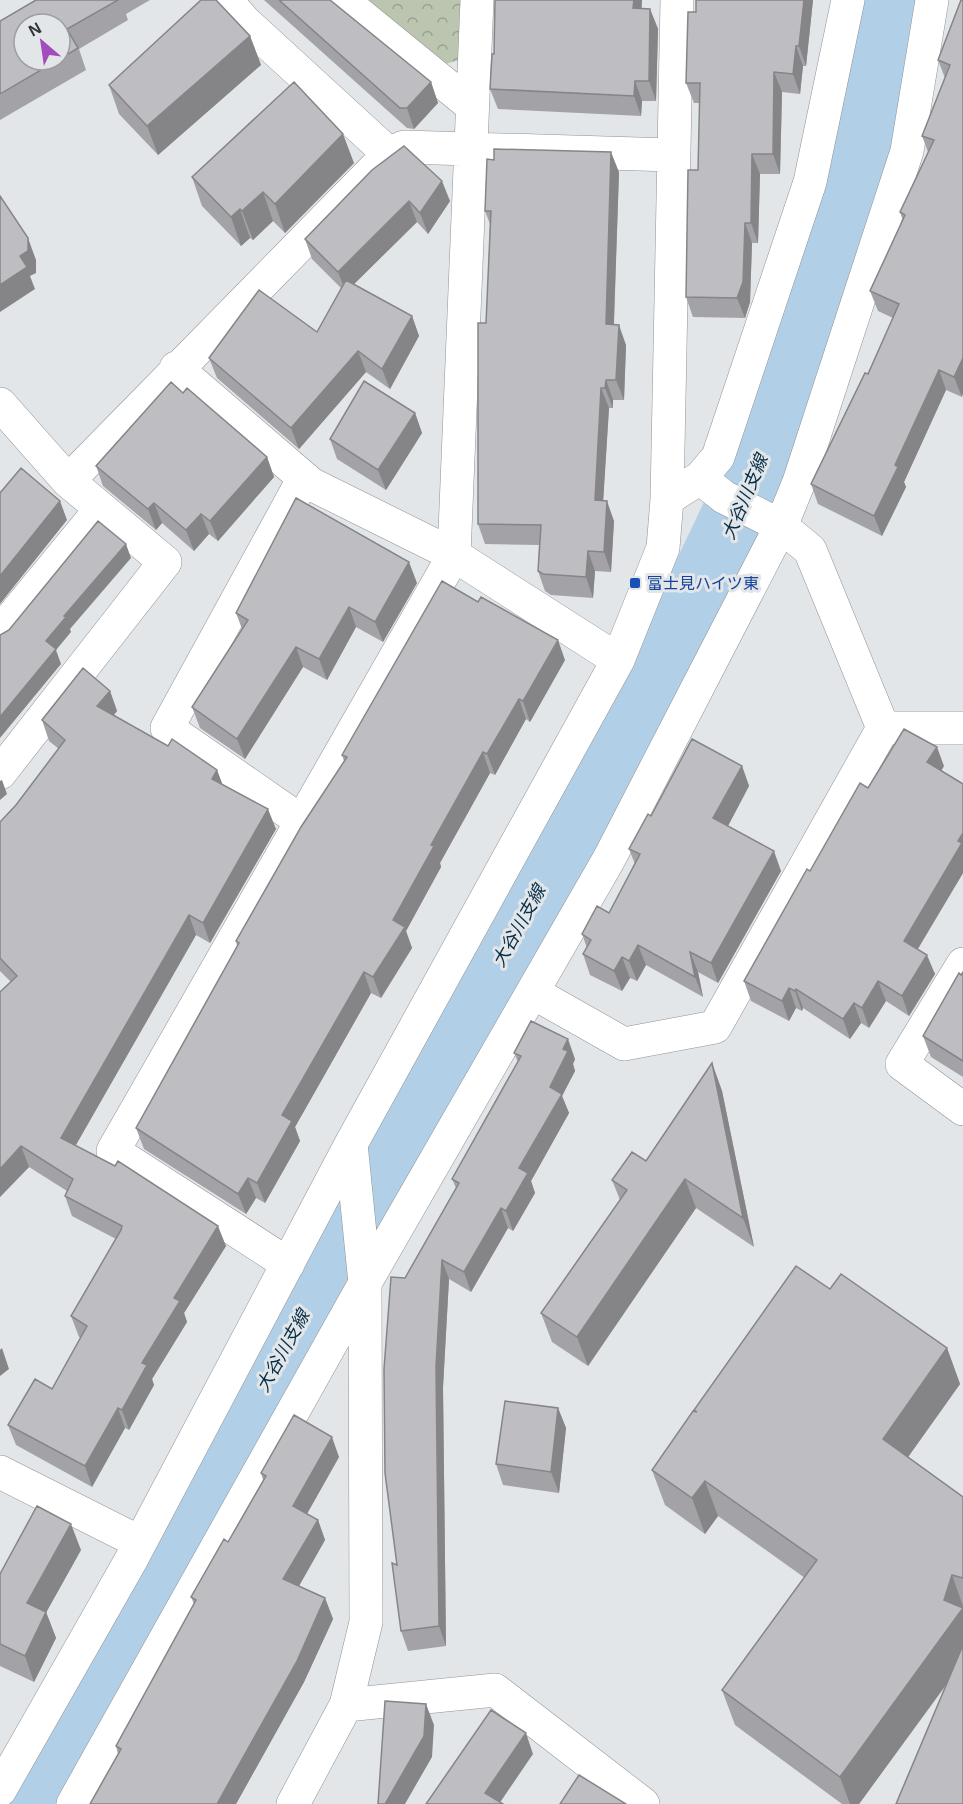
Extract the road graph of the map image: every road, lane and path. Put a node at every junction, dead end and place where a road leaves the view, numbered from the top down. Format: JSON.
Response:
{"nodes":[{"id":1,"x":226,"y":0,"type":"edge"},
{"id":2,"x":342,"y":0,"type":"edge"},
{"id":3,"x":477,"y":0,"type":"edge"},
{"id":4,"x":677,"y":0,"type":"edge"},
{"id":5,"x":848,"y":0,"type":"edge"},
{"id":6,"x":932,"y":0,"type":"edge"},
{"id":7,"x":472,"y":106,"type":"junction"},
{"id":8,"x":472,"y":148,"type":"junction"},
{"id":9,"x":389,"y":154,"type":"junction"},
{"id":10,"x":672,"y":155,"type":"junction"},
{"id":11,"x":176,"y":368,"type":"junction"},
{"id":12,"x":0,"y":404,"type":"edge"},
{"id":13,"x":304,"y":478,"type":"junction"},
{"id":14,"x":68,"y":481,"type":"junction"},
{"id":15,"x":712,"y":487,"type":"junction"},
{"id":16,"x":667,"y":499,"type":"junction"},
{"id":17,"x":101,"y":509,"type":"junction"},
{"id":18,"x":772,"y":522,"type":"junction"},
{"id":19,"x":454,"y":555,"type":"junction"},
{"id":20,"x":0,"y":632,"type":"edge"},
{"id":21,"x":618,"y":660,"type":"junction"},
{"id":22,"x":883,"y":728,"type":"junction"},
{"id":23,"x":963,"y":728,"type":"edge"},
{"id":24,"x":0,"y":773,"type":"edge"},
{"id":25,"x":301,"y":821,"type":"junction"},
{"id":26,"x":963,"y":964,"type":"edge"},
{"id":27,"x":534,"y":993,"type":"junction"},
{"id":28,"x":963,"y":1109,"type":"edge"},
{"id":29,"x":351,"y":1144,"type":"junction"},
{"id":30,"x":288,"y":1264,"type":"junction"},
{"id":31,"x":365,"y":1283,"type":"junction"},
{"id":32,"x":0,"y":1472,"type":"edge"},
{"id":33,"x":139,"y":1542,"type":"junction"},
{"id":34,"x":346,"y":1705,"type":"junction"},
{"id":35,"x":10,"y":1754,"type":"edge"},
{"id":36,"x":0,"y":1790,"type":"edge"},
{"id":37,"x":73,"y":1804,"type":"edge"},
{"id":38,"x":293,"y":1804,"type":"edge"},
{"id":39,"x":643,"y":1804,"type":"edge"}],
"edges":[{"from":1,"to":9,"type":"street"},
{"from":2,"to":7,"type":"street"},
{"from":3,"to":7,"type":"street"},
{"from":4,"to":10,"type":"street"},
{"from":5,"to":15,"type":"street"},
{"from":6,"to":18,"type":"street"},
{"from":7,"to":8,"type":"street"},
{"from":8,"to":9,"type":"street"},
{"from":8,"to":10,"type":"street"},
{"from":8,"to":19,"type":"street"},
{"from":9,"to":11,"type":"street"},
{"from":10,"to":16,"type":"street"},
{"from":11,"to":13,"type":"street"},
{"from":11,"to":14,"type":"street"},
{"from":12,"to":14,"type":"street"},
{"from":13,"to":19,"type":"street"},
{"from":13,"to":25,"type":"street"},
{"from":14,"to":17,"type":"street"},
{"from":15,"to":16,"type":"street"},
{"from":15,"to":18,"type":"street"},
{"from":16,"to":21,"type":"street"},
{"from":17,"to":20,"type":"street"},
{"from":17,"to":24,"type":"street"},
{"from":18,"to":22,"type":"street"},
{"from":18,"to":27,"type":"street"},
{"from":19,"to":21,"type":"street"},
{"from":19,"to":25,"type":"street"},
{"from":21,"to":29,"type":"street"},
{"from":22,"to":23,"type":"street"},
{"from":22,"to":27,"type":"street"},
{"from":25,"to":30,"type":"street"},
{"from":26,"to":28,"type":"street"},
{"from":27,"to":31,"type":"street"},
{"from":29,"to":30,"type":"street"},
{"from":29,"to":31,"type":"street"},
{"from":30,"to":33,"type":"street"},
{"from":31,"to":34,"type":"street"},
{"from":31,"to":37,"type":"street"},
{"from":32,"to":33,"type":"street"},
{"from":33,"to":35,"type":"street"},
{"from":34,"to":38,"type":"street"},
{"from":34,"to":39,"type":"street"},
{"from":35,"to":36,"type":"street"}]}
